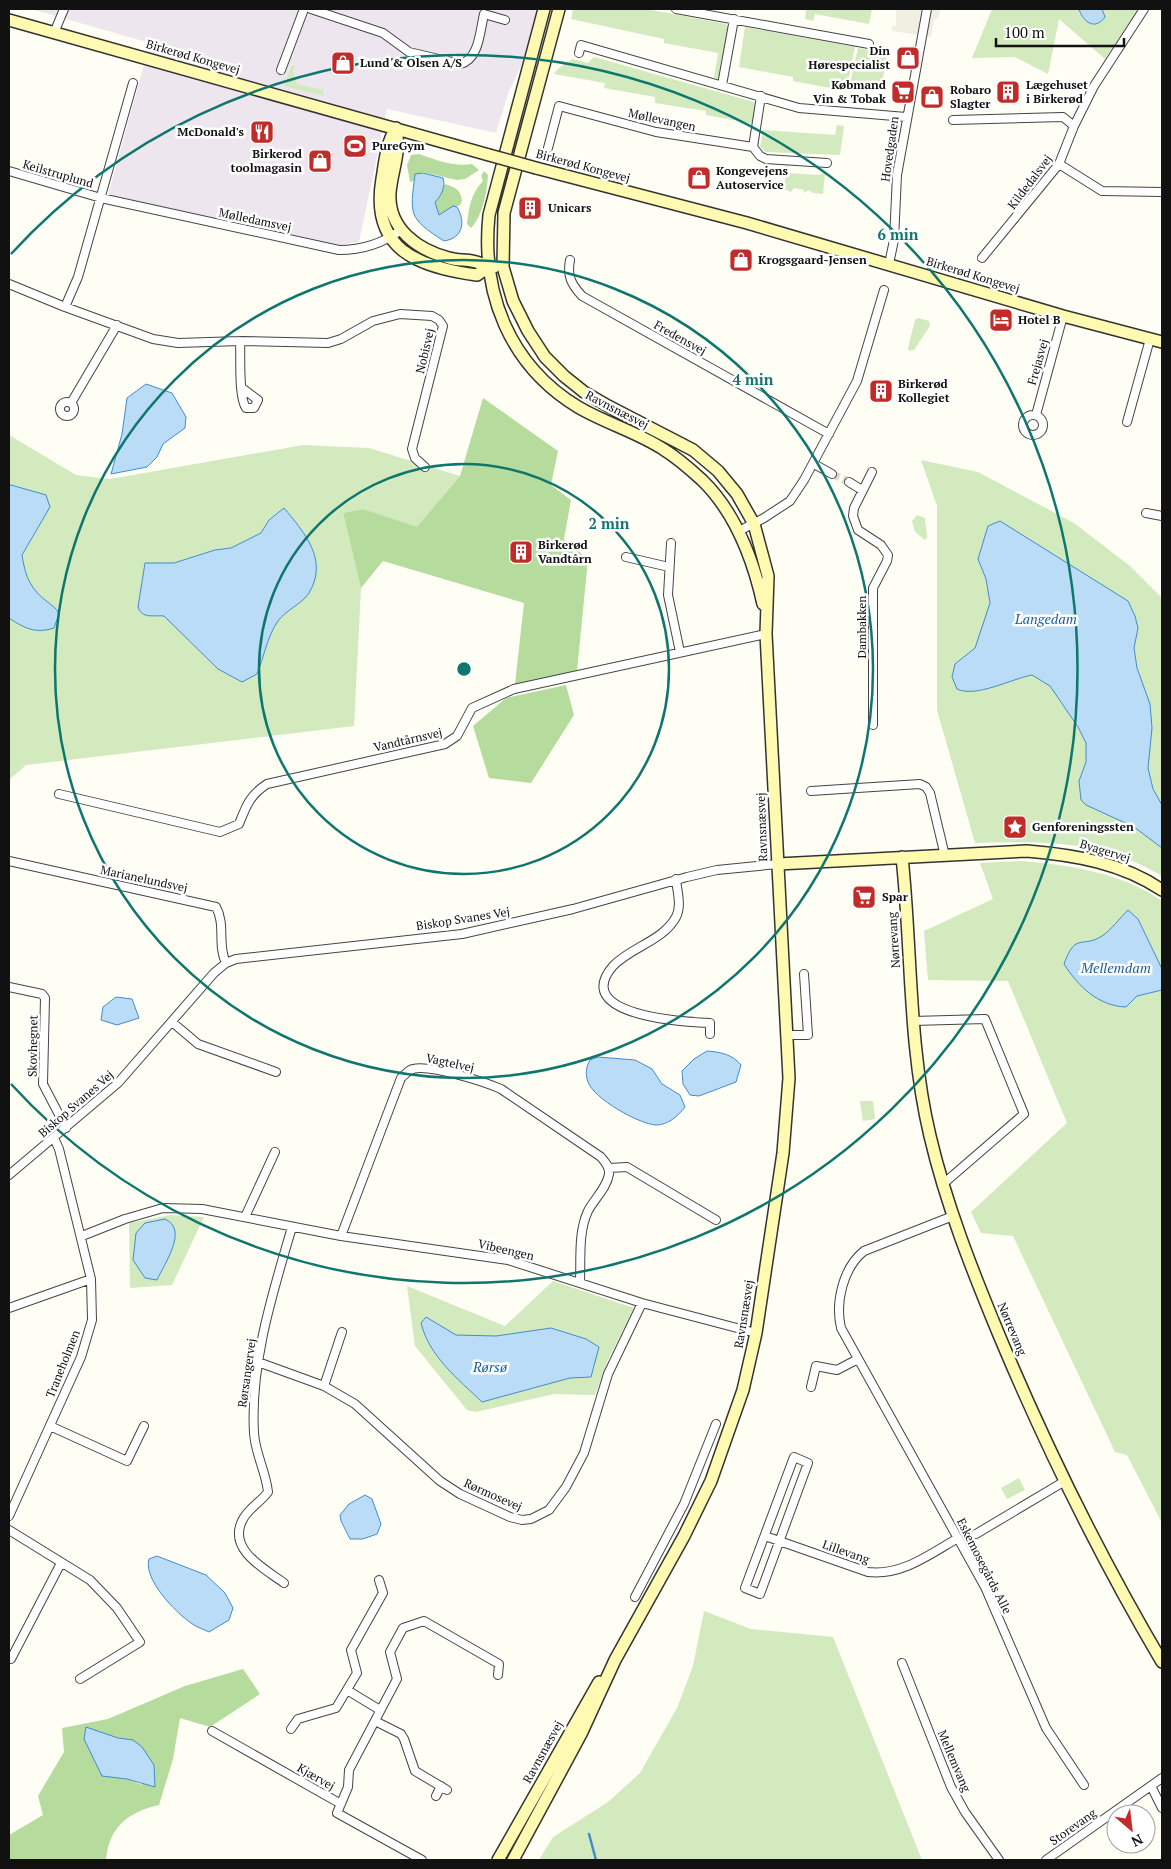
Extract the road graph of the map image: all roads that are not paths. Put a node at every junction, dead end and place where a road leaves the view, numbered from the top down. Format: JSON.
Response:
{"nodes":[{"id":1,"x":64,"y":9,"type":"edge"},
{"id":2,"x":304,"y":9,"type":"edge"},
{"id":3,"x":311,"y":9,"type":"edge"},
{"id":4,"x":544,"y":9,"type":"edge"},
{"id":5,"x":559,"y":9,"type":"edge"},
{"id":6,"x":676,"y":9,"type":"edge"},
{"id":7,"x":927,"y":9,"type":"edge"},
{"id":8,"x":1144,"y":9,"type":"edge"},
{"id":9,"x":734,"y":19,"type":"junction"},
{"id":10,"x":9,"y":20,"type":"edge"},
{"id":11,"x":505,"y":20,"type":"dead end"},
{"id":12,"x":54,"y":33,"type":"junction"},
{"id":13,"x":869,"y":44,"type":"dead end"},
{"id":14,"x":579,"y":53,"type":"dead end"},
{"id":15,"x":281,"y":70,"type":"dead end"},
{"id":16,"x":133,"y":83,"type":"dead end"},
{"id":17,"x":722,"y":85,"type":"junction"},
{"id":18,"x":761,"y":96,"type":"junction"},
{"id":19,"x":906,"y":117,"type":"junction"},
{"id":20,"x":952,"y":120,"type":"dead end"},
{"id":21,"x":1074,"y":126,"type":"junction"},
{"id":22,"x":396,"y":128,"type":"junction"},
{"id":23,"x":548,"y":148,"type":"dead end"},
{"id":24,"x":753,"y":148,"type":"junction"},
{"id":25,"x":827,"y":164,"type":"dead end"},
{"id":26,"x":1059,"y":164,"type":"junction"},
{"id":27,"x":9,"y":171,"type":"edge"},
{"id":28,"x":1162,"y":192,"type":"edge"},
{"id":29,"x":101,"y":198,"type":"junction"},
{"id":30,"x":401,"y":230,"type":"junction"},
{"id":31,"x":390,"y":238,"type":"junction"},
{"id":32,"x":982,"y":258,"type":"dead end"},
{"id":33,"x":570,"y":260,"type":"dead end"},
{"id":34,"x":889,"y":264,"type":"junction"},
{"id":35,"x":488,"y":267,"type":"junction"},
{"id":36,"x":503,"y":267,"type":"junction"},
{"id":37,"x":9,"y":284,"type":"edge"},
{"id":38,"x":884,"y":290,"type":"dead end"},
{"id":39,"x":65,"y":307,"type":"junction"},
{"id":40,"x":1063,"y":316,"type":"junction"},
{"id":41,"x":117,"y":325,"type":"junction"},
{"id":42,"x":1150,"y":339,"type":"junction"},
{"id":43,"x":240,"y":341,"type":"junction"},
{"id":44,"x":1162,"y":342,"type":"edge"},
{"id":45,"x":242,"y":388,"type":"dead end"},
{"id":46,"x":71,"y":403,"type":"dead end"},
{"id":47,"x":1036,"y":415,"type":"dead end"},
{"id":48,"x":1128,"y":422,"type":"dead end"},
{"id":49,"x":829,"y":434,"type":"junction"},
{"id":50,"x":814,"y":464,"type":"junction"},
{"id":51,"x":425,"y":468,"type":"dead end"},
{"id":52,"x":872,"y":472,"type":"dead end"},
{"id":53,"x":832,"y":474,"type":"tunnel mouth"},
{"id":54,"x":849,"y":482,"type":"tunnel mouth"},
{"id":55,"x":862,"y":490,"type":"junction"},
{"id":56,"x":1146,"y":513,"type":"dead end"},
{"id":57,"x":1162,"y":516,"type":"edge"},
{"id":58,"x":754,"y":524,"type":"junction"},
{"id":59,"x":739,"y":531,"type":"junction"},
{"id":60,"x":671,"y":543,"type":"dead end"},
{"id":61,"x":626,"y":557,"type":"dead end"},
{"id":62,"x":669,"y":567,"type":"junction"},
{"id":63,"x":766,"y":618,"type":"junction"},
{"id":64,"x":766,"y":634,"type":"junction"},
{"id":65,"x":680,"y":652,"type":"junction"},
{"id":66,"x":873,"y":726,"type":"dead end"},
{"id":67,"x":811,"y":791,"type":"dead end"},
{"id":68,"x":59,"y":794,"type":"dead end"},
{"id":69,"x":945,"y":856,"type":"junction"},
{"id":70,"x":902,"y":858,"type":"junction"},
{"id":71,"x":9,"y":861,"type":"edge"},
{"id":72,"x":778,"y":864,"type":"junction"},
{"id":73,"x":676,"y":879,"type":"junction"},
{"id":74,"x":1162,"y":890,"type":"edge"},
{"id":75,"x":226,"y":963,"type":"junction"},
{"id":76,"x":804,"y":974,"type":"dead end"},
{"id":77,"x":9,"y":987,"type":"edge"},
{"id":78,"x":913,"y":1021,"type":"junction"},
{"id":79,"x":172,"y":1022,"type":"junction"},
{"id":80,"x":710,"y":1034,"type":"dead end"},
{"id":81,"x":788,"y":1036,"type":"junction"},
{"id":82,"x":276,"y":1072,"type":"dead end"},
{"id":83,"x":66,"y":1128,"type":"junction"},
{"id":84,"x":54,"y":1138,"type":"junction"},
{"id":85,"x":275,"y":1152,"type":"dead end"},
{"id":86,"x":609,"y":1168,"type":"junction"},
{"id":87,"x":9,"y":1175,"type":"edge"},
{"id":88,"x":943,"y":1184,"type":"junction"},
{"id":89,"x":954,"y":1216,"type":"junction"},
{"id":90,"x":245,"y":1217,"type":"junction"},
{"id":91,"x":716,"y":1220,"type":"dead end"},
{"id":92,"x":292,"y":1227,"type":"junction"},
{"id":93,"x":82,"y":1236,"type":"junction"},
{"id":94,"x":341,"y":1236,"type":"junction"},
{"id":95,"x":91,"y":1279,"type":"junction"},
{"id":96,"x":580,"y":1281,"type":"junction"},
{"id":97,"x":642,"y":1303,"type":"junction"},
{"id":98,"x":9,"y":1308,"type":"edge"},
{"id":99,"x":342,"y":1332,"type":"dead end"},
{"id":100,"x":756,"y":1332,"type":"junction"},
{"id":101,"x":858,"y":1359,"type":"junction"},
{"id":102,"x":258,"y":1362,"type":"junction"},
{"id":103,"x":324,"y":1386,"type":"junction"},
{"id":104,"x":811,"y":1387,"type":"dead end"},
{"id":105,"x":716,"y":1424,"type":"dead end"},
{"id":106,"x":50,"y":1426,"type":"junction"},
{"id":107,"x":144,"y":1426,"type":"dead end"},
{"id":108,"x":1065,"y":1481,"type":"junction"},
{"id":109,"x":9,"y":1516,"type":"edge"},
{"id":110,"x":9,"y":1530,"type":"edge"},
{"id":111,"x":976,"y":1534,"type":"dead end"},
{"id":112,"x":765,"y":1536,"type":"junction"},
{"id":113,"x":958,"y":1538,"type":"junction"},
{"id":114,"x":779,"y":1541,"type":"junction"},
{"id":115,"x":61,"y":1563,"type":"junction"},
{"id":116,"x":647,"y":1572,"type":"junction"},
{"id":117,"x":380,"y":1580,"type":"dead end"},
{"id":118,"x":660,"y":1580,"type":"junction"},
{"id":119,"x":284,"y":1583,"type":"dead end"},
{"id":120,"x":635,"y":1597,"type":"dead end"},
{"id":121,"x":11,"y":1659,"type":"dead end"},
{"id":122,"x":615,"y":1660,"type":"junction"},
{"id":123,"x":1162,"y":1662,"type":"edge"},
{"id":124,"x":902,"y":1663,"type":"dead end"},
{"id":125,"x":498,"y":1675,"type":"dead end"},
{"id":126,"x":80,"y":1679,"type":"dead end"},
{"id":127,"x":347,"y":1690,"type":"junction"},
{"id":128,"x":380,"y":1710,"type":"junction"},
{"id":129,"x":374,"y":1721,"type":"junction"},
{"id":130,"x":292,"y":1729,"type":"dead end"},
{"id":131,"x":212,"y":1731,"type":"dead end"},
{"id":132,"x":1162,"y":1778,"type":"edge"},
{"id":133,"x":1084,"y":1785,"type":"dead end"},
{"id":134,"x":1151,"y":1786,"type":"junction"},
{"id":135,"x":436,"y":1796,"type":"dead end"},
{"id":136,"x":341,"y":1804,"type":"junction"},
{"id":137,"x":1162,"y":1808,"type":"edge"},
{"id":138,"x":422,"y":1860,"type":"edge"},
{"id":139,"x":498,"y":1860,"type":"edge"},
{"id":140,"x":513,"y":1860,"type":"edge"},
{"id":141,"x":999,"y":1860,"type":"edge"},
{"id":142,"x":1046,"y":1860,"type":"edge"}],
"edges":[{"from":1,"to":12,"type":"street"},
{"from":2,"to":15,"type":"street"},
{"from":3,"to":11,"type":"street"},
{"from":4,"to":35,"type":"main road","name":"Ravnsnæsvej"},
{"from":5,"to":36,"type":"main road","name":"Ravnsnæsvej"},
{"from":6,"to":9,"type":"street"},
{"from":7,"to":19,"type":"street","name":"Hovedgaden"},
{"from":8,"to":21,"type":"street","name":"Kildedalsvej"},
{"from":9,"to":13,"type":"street"},
{"from":9,"to":17,"type":"street"},
{"from":10,"to":12,"type":"main road","name":"Birkerød Kongevej"},
{"from":12,"to":22,"type":"main road","name":"Birkerød Kongevej"},
{"from":14,"to":17,"type":"street"},
{"from":16,"to":29,"type":"street"},
{"from":17,"to":18,"type":"street"},
{"from":18,"to":19,"type":"street"},
{"from":18,"to":24,"type":"street"},
{"from":19,"to":34,"type":"street","name":"Hovedgaden"},
{"from":20,"to":21,"type":"street"},
{"from":21,"to":26,"type":"street","name":"Kildedalsvej"},
{"from":22,"to":30,"type":"main road"},
{"from":22,"to":31,"type":"main road"},
{"from":22,"to":34,"type":"main road","name":"Birkerød Kongevej","bridge":true},
{"from":23,"to":24,"type":"street","name":"Møllevangen"},
{"from":24,"to":25,"type":"street"},
{"from":26,"to":28,"type":"street"},
{"from":26,"to":32,"type":"street","name":"Kildedalsvej"},
{"from":27,"to":29,"type":"street","name":"Keilstruplund"},
{"from":29,"to":31,"type":"street","name":"Mølledamsvej"},
{"from":29,"to":39,"type":"street"},
{"from":30,"to":31,"type":"street","name":"Mølledamsvej"},
{"from":30,"to":35,"type":"main road"},
{"from":31,"to":35,"type":"main road"},
{"from":33,"to":49,"type":"street","name":"Fredensvej"},
{"from":34,"to":40,"type":"main road","name":"Birkerød Kongevej"},
{"from":35,"to":36,"type":"main road"},
{"from":35,"to":59,"type":"main road","name":"Ravnsnæsvej"},
{"from":36,"to":58,"type":"main road","name":"Ravnsnæsvej"},
{"from":37,"to":39,"type":"street","name":"Nobisvej"},
{"from":38,"to":49,"type":"street"},
{"from":39,"to":41,"type":"street","name":"Nobisvej"},
{"from":40,"to":42,"type":"main road","name":"Birkerød Kongevej"},
{"from":40,"to":47,"type":"street","name":"Frejasvej"},
{"from":41,"to":43,"type":"street","name":"Nobisvej"},
{"from":41,"to":46,"type":"street"},
{"from":42,"to":44,"type":"main road","name":"Birkerød Kongevej"},
{"from":42,"to":48,"type":"street"},
{"from":43,"to":45,"type":"street"},
{"from":43,"to":51,"type":"street","name":"Nobisvej"},
{"from":49,"to":50,"type":"street"},
{"from":50,"to":53,"type":"street"},
{"from":50,"to":58,"type":"street"},
{"from":52,"to":55,"type":"street","name":"Dambakken"},
{"from":54,"to":55,"type":"street"},
{"from":55,"to":66,"type":"street","name":"Dambakken"},
{"from":56,"to":57,"type":"street"},
{"from":58,"to":59,"type":"street"},
{"from":58,"to":63,"type":"main road","name":"Ravnsnæsvej"},
{"from":59,"to":63,"type":"main road","name":"Ravnsnæsvej"},
{"from":60,"to":62,"type":"street"},
{"from":61,"to":62,"type":"street"},
{"from":62,"to":65,"type":"street"},
{"from":63,"to":64,"type":"main road","name":"Ravnsnæsvej"},
{"from":64,"to":65,"type":"street","name":"Vandtårnsvej"},
{"from":64,"to":72,"type":"main road","name":"Ravnsnæsvej"},
{"from":65,"to":68,"type":"street","name":"Vandtårnsvej"},
{"from":67,"to":69,"type":"street"},
{"from":69,"to":70,"type":"main road","name":"Byagervej"},
{"from":69,"to":74,"type":"main road","name":"Byagervej"},
{"from":70,"to":72,"type":"main road","name":"Byagervej"},
{"from":70,"to":78,"type":"main road","name":"Nørrevang"},
{"from":71,"to":75,"type":"street","name":"Marianelundsvej"},
{"from":72,"to":73,"type":"street","name":"Biskop Svanes Vej"},
{"from":72,"to":81,"type":"main road","name":"Ravnsnæsvej"},
{"from":73,"to":75,"type":"street","name":"Biskop Svanes Vej"},
{"from":73,"to":80,"type":"street"},
{"from":75,"to":79,"type":"street","name":"Biskop Svanes Vej"},
{"from":76,"to":81,"type":"street"},
{"from":77,"to":83,"type":"street","name":"Skovhegnet"},
{"from":78,"to":88,"type":"main road","name":"Nørrevang"},
{"from":78,"to":88,"type":"street"},
{"from":79,"to":82,"type":"street"},
{"from":79,"to":83,"type":"street","name":"Biskop Svanes Vej"},
{"from":81,"to":100,"type":"main road","name":"Ravnsnæsvej"},
{"from":83,"to":84,"type":"street","name":"Biskop Svanes Vej"},
{"from":84,"to":87,"type":"street","name":"Biskop Svanes Vej"},
{"from":84,"to":93,"type":"street","name":"Traneholmen"},
{"from":85,"to":90,"type":"street"},
{"from":86,"to":91,"type":"street"},
{"from":86,"to":94,"type":"street","name":"Vagtelvej"},
{"from":86,"to":96,"type":"street"},
{"from":88,"to":89,"type":"main road","name":"Nørrevang"},
{"from":89,"to":101,"type":"street","name":"Eskemosegårds Alle"},
{"from":89,"to":108,"type":"main road","name":"Nørrevang"},
{"from":90,"to":92,"type":"street","name":"Vibeengen"},
{"from":90,"to":93,"type":"street","name":"Vibeengen"},
{"from":92,"to":94,"type":"street","name":"Vibeengen"},
{"from":92,"to":102,"type":"street","name":"Rørsangervej"},
{"from":93,"to":95,"type":"street","name":"Traneholmen"},
{"from":94,"to":96,"type":"street","name":"Vibeengen"},
{"from":95,"to":98,"type":"street"},
{"from":95,"to":106,"type":"street","name":"Traneholmen"},
{"from":96,"to":97,"type":"street","name":"Vibeengen"},
{"from":97,"to":100,"type":"street","name":"Vibeengen"},
{"from":97,"to":103,"type":"street","name":"Rørmosevej"},
{"from":99,"to":103,"type":"street"},
{"from":100,"to":118,"type":"main road","name":"Ravnsnæsvej"},
{"from":101,"to":104,"type":"street"},
{"from":101,"to":113,"type":"street","name":"Eskemosegårds Alle"},
{"from":102,"to":103,"type":"street","name":"Rørmosevej"},
{"from":102,"to":119,"type":"street","name":"Rørsangervej"},
{"from":105,"to":116,"type":"street"},
{"from":106,"to":107,"type":"street"},
{"from":106,"to":109,"type":"street","name":"Traneholmen"},
{"from":108,"to":111,"type":"street"},
{"from":108,"to":123,"type":"main road","name":"Nørrevang"},
{"from":110,"to":115,"type":"street"},
{"from":112,"to":114,"type":"street","name":"Lillevang"},
{"from":112,"to":114,"type":"street"},
{"from":112,"to":114,"type":"street"},
{"from":113,"to":114,"type":"street","name":"Lillevang"},
{"from":113,"to":133,"type":"street","name":"Eskemosegårds Alle"},
{"from":115,"to":121,"type":"street"},
{"from":115,"to":126,"type":"street"},
{"from":116,"to":118,"type":"street"},
{"from":116,"to":120,"type":"street"},
{"from":117,"to":127,"type":"street"},
{"from":118,"to":122,"type":"main road","name":"Ravnsnæsvej"},
{"from":122,"to":139,"type":"main road","name":"Ravnsnæsvej"},
{"from":122,"to":140,"type":"main road","name":"Ravnsnæsvej"},
{"from":124,"to":141,"type":"street","name":"Mellemvang"},
{"from":125,"to":128,"type":"street"},
{"from":127,"to":128,"type":"street"},
{"from":127,"to":130,"type":"street"},
{"from":128,"to":129,"type":"street"},
{"from":129,"to":135,"type":"street"},
{"from":129,"to":136,"type":"street"},
{"from":131,"to":136,"type":"street","name":"Kjærvej"},
{"from":132,"to":134,"type":"street","name":"Storevang"},
{"from":134,"to":137,"type":"street"},
{"from":134,"to":142,"type":"street","name":"Storevang"},
{"from":136,"to":138,"type":"street","name":"Kjærvej"}]}
